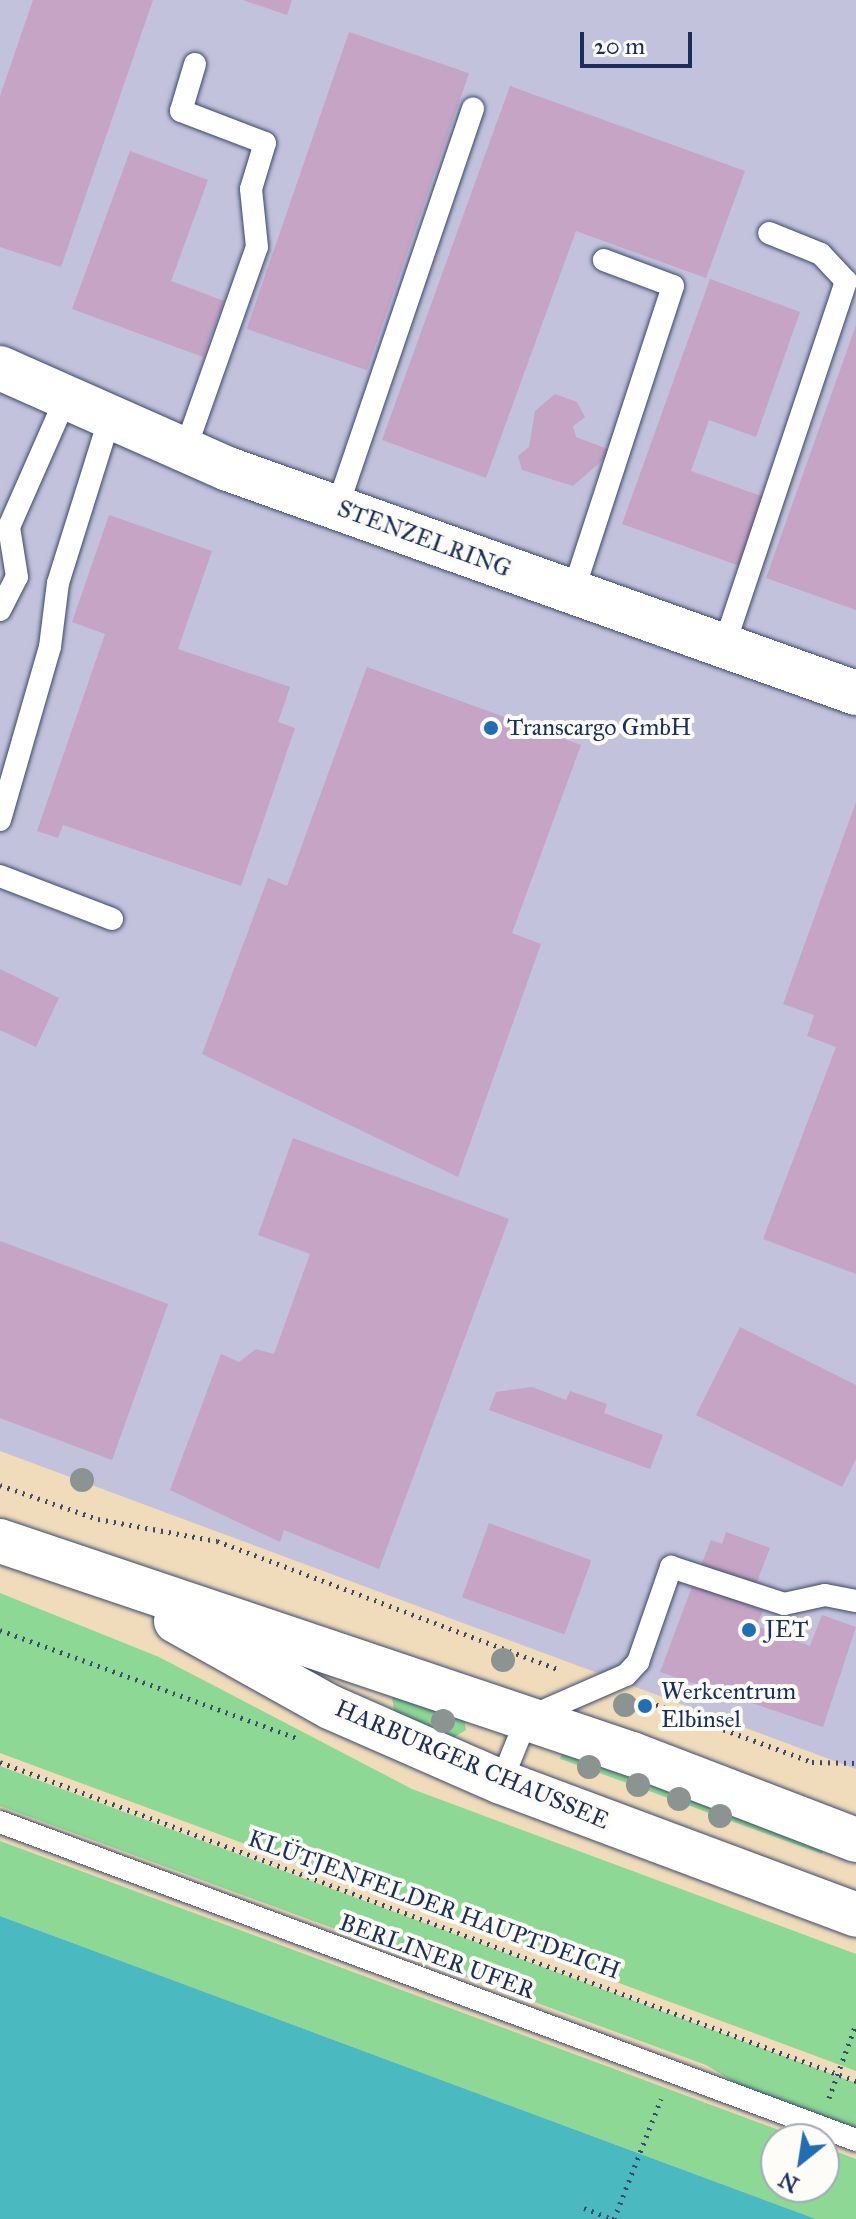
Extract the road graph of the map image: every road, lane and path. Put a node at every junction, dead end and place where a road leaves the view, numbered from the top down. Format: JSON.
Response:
{"nodes":[{"id":1,"x":195,"y":64,"type":"dead end"},
{"id":2,"x":473,"y":108,"type":"dead end"},
{"id":3,"x":769,"y":233,"type":"dead end"},
{"id":4,"x":604,"y":260,"type":"dead end"},
{"id":5,"x":0,"y":368,"type":"edge"},
{"id":6,"x":66,"y":398,"type":"junction"},
{"id":7,"x":110,"y":417,"type":"junction"},
{"id":8,"x":185,"y":450,"type":"junction"},
{"id":9,"x":337,"y":508,"type":"junction"},
{"id":10,"x":573,"y":592,"type":"junction"},
{"id":11,"x":0,"y":610,"type":"edge"},
{"id":12,"x":724,"y":646,"type":"junction"},
{"id":13,"x":856,"y":693,"type":"edge"},
{"id":14,"x":0,"y":820,"type":"edge"},
{"id":15,"x":0,"y":876,"type":"edge"},
{"id":16,"x":112,"y":919,"type":"dead end"},
{"id":17,"x":0,"y":1485,"type":"edge"},
{"id":18,"x":0,"y":1541,"type":"edge"},
{"id":19,"x":104,"y":1581,"type":"junction"},
{"id":20,"x":856,"y":1601,"type":"edge"},
{"id":21,"x":604,"y":1686,"type":"junction"},
{"id":22,"x":527,"y":1718,"type":"junction"},
{"id":23,"x":0,"y":1762,"type":"edge"},
{"id":24,"x":856,"y":1763,"type":"edge"},
{"id":25,"x":501,"y":1782,"type":"junction"},
{"id":26,"x":0,"y":1822,"type":"edge"},
{"id":27,"x":856,"y":1840,"type":"edge"},
{"id":28,"x":856,"y":1915,"type":"edge"},
{"id":29,"x":856,"y":2024,"type":"edge"},
{"id":30,"x":672,"y":2072,"type":"junction"},
{"id":31,"x":837,"y":2074,"type":"junction"},
{"id":32,"x":856,"y":2081,"type":"edge"},
{"id":33,"x":856,"y":2140,"type":"edge"},
{"id":34,"x":584,"y":2208,"type":"dead end"},
{"id":35,"x":613,"y":2219,"type":"edge"}],
"edges":[{"from":1,"to":8,"type":"lane"},
{"from":2,"to":9,"type":"lane"},
{"from":3,"to":12,"type":"lane"},
{"from":4,"to":10,"type":"lane"},
{"from":5,"to":6,"type":"main road","name":"STENZELRING"},
{"from":6,"to":7,"type":"main road","name":"STENZELRING"},
{"from":6,"to":11,"type":"lane"},
{"from":7,"to":8,"type":"main road","name":"STENZELRING"},
{"from":7,"to":14,"type":"lane"},
{"from":8,"to":9,"type":"main road","name":"STENZELRING"},
{"from":9,"to":10,"type":"main road","name":"STENZELRING"},
{"from":10,"to":12,"type":"main road","name":"STENZELRING"},
{"from":12,"to":13,"type":"main road","name":"STENZELRING"},
{"from":15,"to":16,"type":"lane"},
{"from":17,"to":21,"type":"path"},
{"from":18,"to":19,"type":"main road","name":"HARBURGER CHAUSSEE"},
{"from":19,"to":22,"type":"main road","name":"HARBURGER CHAUSSEE"},
{"from":19,"to":25,"type":"main road","name":"HARBURGER CHAUSSEE"},
{"from":20,"to":21,"type":"lane"},
{"from":21,"to":22,"type":"lane"},
{"from":21,"to":24,"type":"path"},
{"from":22,"to":25,"type":"lane"},
{"from":22,"to":27,"type":"main road","name":"HARBURGER CHAUSSEE"},
{"from":23,"to":31,"type":"path","name":"KLÜTJENFELDER HAUPTDEICH"},
{"from":25,"to":28,"type":"main road","name":"HARBURGER CHAUSSEE"},
{"from":26,"to":30,"type":"lane","name":"BERLINER UFER"},
{"from":29,"to":31,"type":"path"},
{"from":30,"to":33,"type":"lane","name":"BERLINER UFER"},
{"from":30,"to":35,"type":"path"},
{"from":31,"to":32,"type":"path","name":"KLÜTJENFELDER HAUPTDEICH"},
{"from":34,"to":35,"type":"path"}]}
